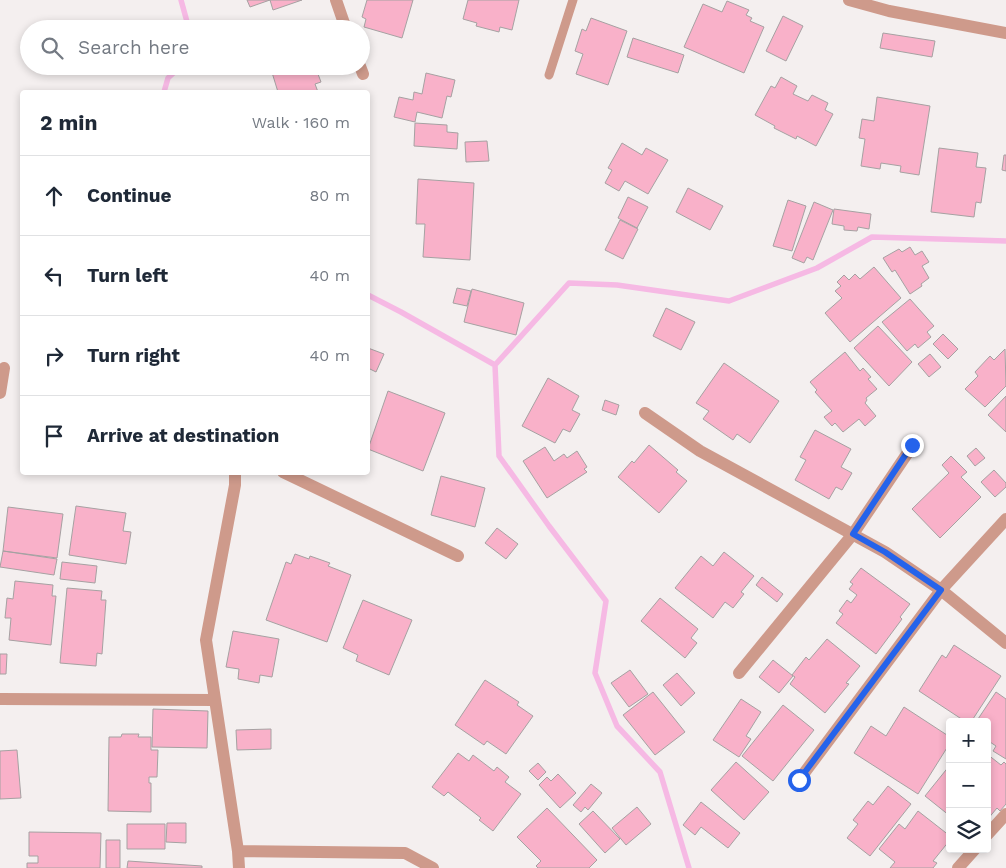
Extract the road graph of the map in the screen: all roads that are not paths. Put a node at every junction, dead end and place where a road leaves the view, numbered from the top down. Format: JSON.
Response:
{"nodes":[{"id":1,"x":336,"y":0,"type":"edge"},
{"id":2,"x":573,"y":0,"type":"edge"},
{"id":3,"x":848,"y":0,"type":"edge"},
{"id":4,"x":891,"y":6,"type":"edge"},
{"id":5,"x":343,"y":20,"type":"edge"},
{"id":6,"x":1006,"y":34,"type":"edge"},
{"id":7,"x":549,"y":75,"type":"dead end"},
{"id":8,"x":4,"y":368,"type":"dead end"},
{"id":9,"x":0,"y":393,"type":"edge"},
{"id":10,"x":644,"y":413,"type":"dead end"},
{"id":11,"x":912,"y":445,"type":"dead end"},
{"id":12,"x":236,"y":475,"type":"edge"},
{"id":13,"x":289,"y":475,"type":"edge"},
{"id":14,"x":1006,"y":520,"type":"edge"},
{"id":15,"x":853,"y":534,"type":"junction"},
{"id":16,"x":458,"y":556,"type":"dead end"},
{"id":17,"x":941,"y":590,"type":"junction"},
{"id":18,"x":1006,"y":643,"type":"edge"},
{"id":19,"x":739,"y":673,"type":"dead end"},
{"id":20,"x":0,"y":699,"type":"edge"},
{"id":21,"x":215,"y":700,"type":"junction"},
{"id":22,"x":799,"y":780,"type":"dead end"},
{"id":23,"x":1006,"y":814,"type":"edge"},
{"id":24,"x":991,"y":831,"type":"edge"},
{"id":25,"x":238,"y":851,"type":"junction"},
{"id":26,"x":971,"y":853,"type":"edge"},
{"id":27,"x":239,"y":868,"type":"edge"},
{"id":28,"x":433,"y":868,"type":"edge"},
{"id":29,"x":958,"y":868,"type":"edge"}],
"edges":[{"from":1,"to":5,"type":"street"},
{"from":2,"to":7,"type":"lane"},
{"from":3,"to":4,"type":"street"},
{"from":4,"to":6,"type":"street"},
{"from":8,"to":9,"type":"street"},
{"from":10,"to":15,"type":"street"},
{"from":11,"to":15,"type":"street"},
{"from":12,"to":21,"type":"street"},
{"from":13,"to":16,"type":"street"},
{"from":14,"to":17,"type":"street"},
{"from":15,"to":17,"type":"street"},
{"from":15,"to":19,"type":"street"},
{"from":17,"to":18,"type":"street"},
{"from":17,"to":22,"type":"street"},
{"from":20,"to":21,"type":"street"},
{"from":21,"to":25,"type":"street"},
{"from":23,"to":24,"type":"street"},
{"from":25,"to":27,"type":"street"},
{"from":25,"to":28,"type":"street"},
{"from":26,"to":29,"type":"street"}]}
